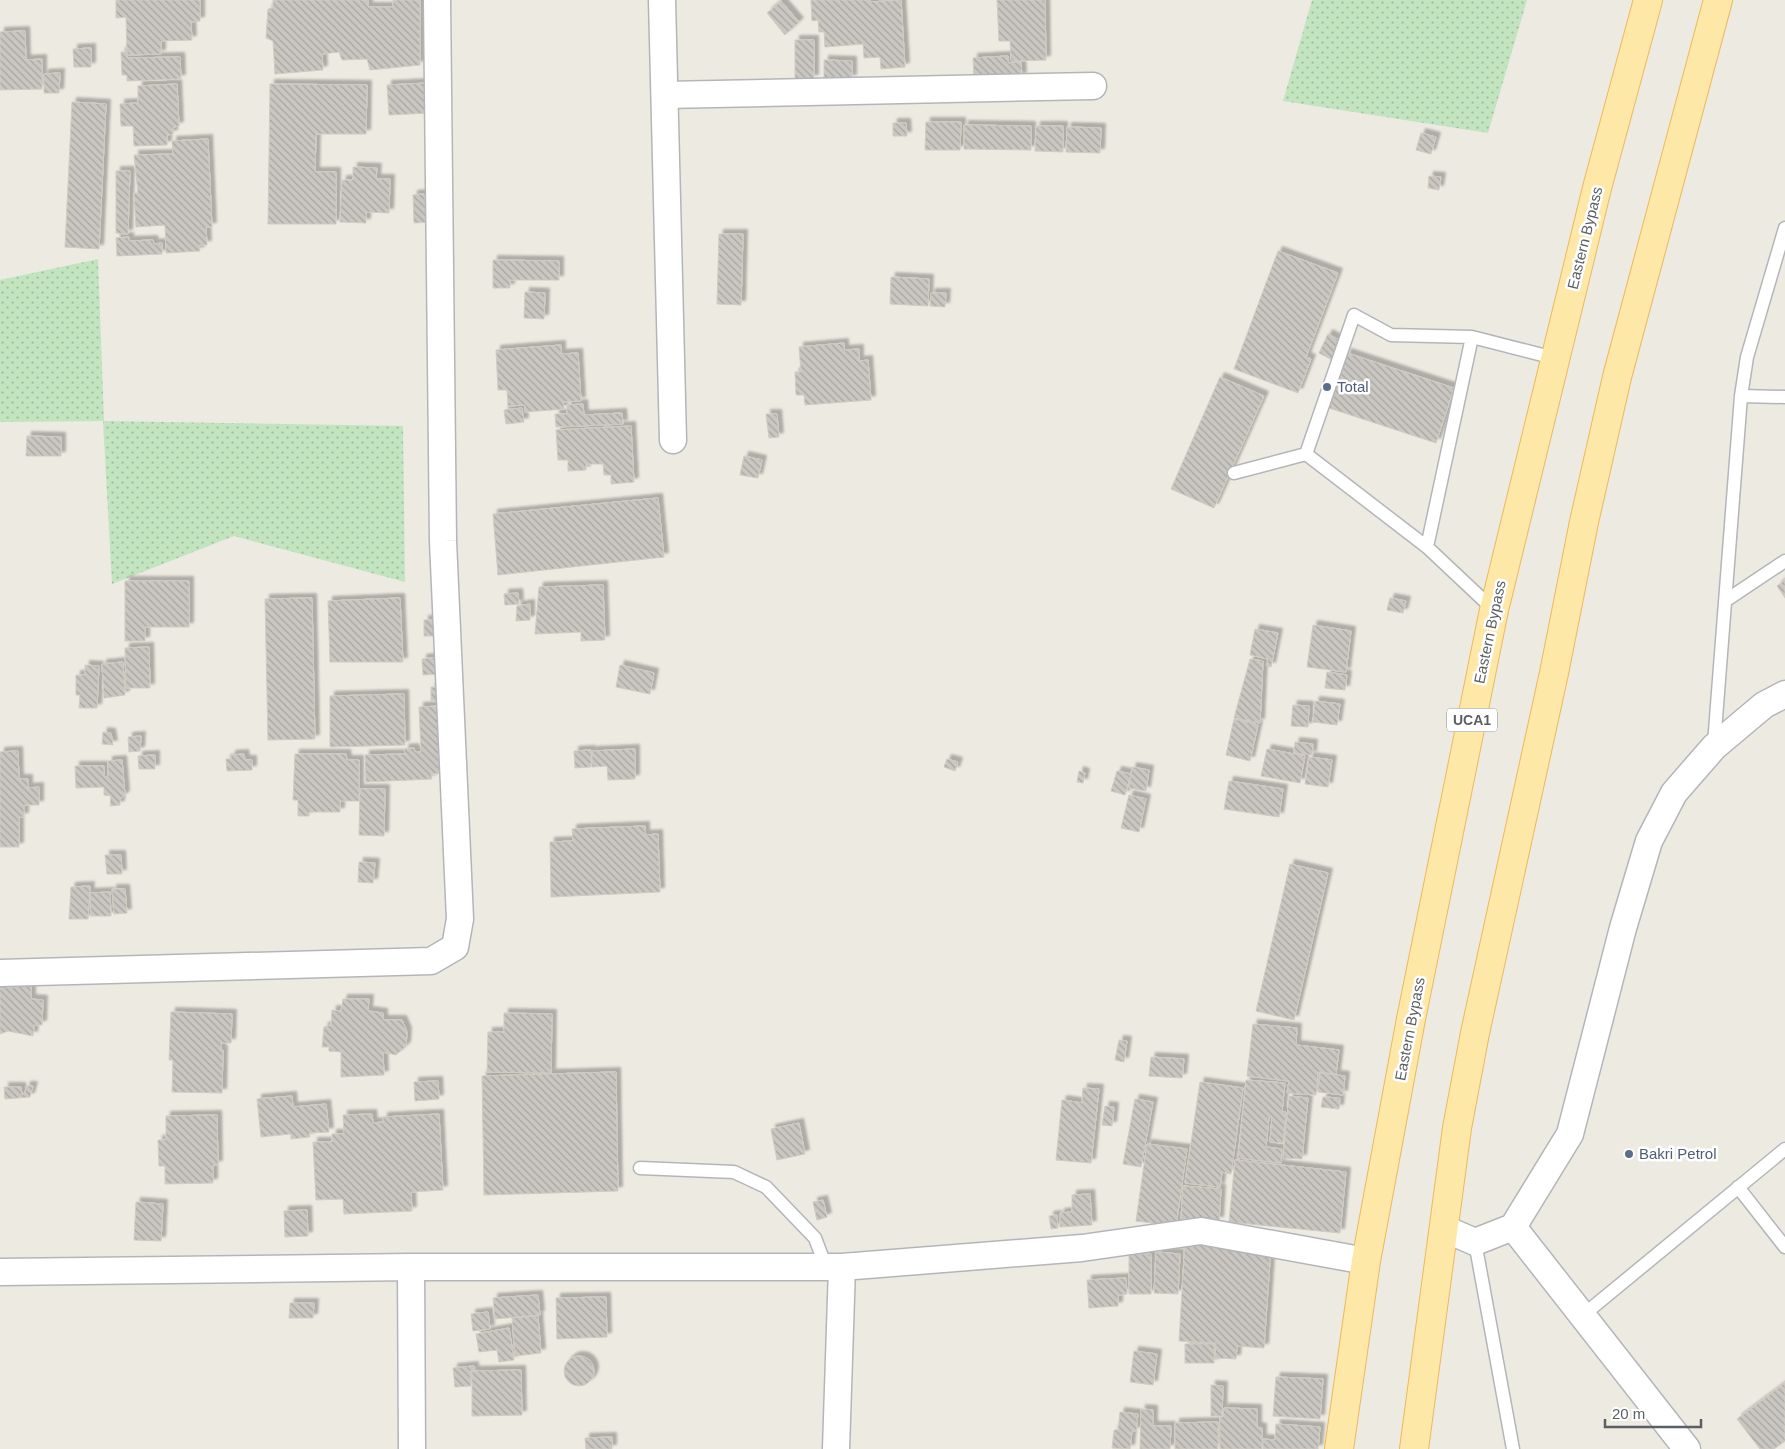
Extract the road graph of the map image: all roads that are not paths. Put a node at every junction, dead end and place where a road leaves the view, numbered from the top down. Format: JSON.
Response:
{"nodes":[{"id":1,"x":437,"y":0,"type":"edge"},
{"id":2,"x":662,"y":0,"type":"edge"},
{"id":3,"x":1648,"y":0,"type":"edge"},
{"id":4,"x":1718,"y":0,"type":"edge"},
{"id":5,"x":1093,"y":86,"type":"dead end"},
{"id":6,"x":666,"y":95,"type":"junction"},
{"id":7,"x":1785,"y":228,"type":"edge"},
{"id":8,"x":1472,"y":337,"type":"junction"},
{"id":9,"x":1554,"y":358,"type":"junction"},
{"id":10,"x":1741,"y":396,"type":"junction"},
{"id":11,"x":1785,"y":397,"type":"edge"},
{"id":12,"x":673,"y":440,"type":"dead end"},
{"id":13,"x":1306,"y":454,"type":"junction"},
{"id":14,"x":1234,"y":473,"type":"dead end"},
{"id":15,"x":1427,"y":547,"type":"junction"},
{"id":16,"x":1785,"y":561,"type":"edge"},
{"id":17,"x":1725,"y":601,"type":"junction"},
{"id":18,"x":1494,"y":610,"type":"junction"},
{"id":19,"x":1785,"y":694,"type":"edge"},
{"id":20,"x":1714,"y":746,"type":"junction"},
{"id":21,"x":0,"y":973,"type":"edge"},
{"id":22,"x":1785,"y":1149,"type":"edge"},
{"id":23,"x":640,"y":1168,"type":"dead end"},
{"id":24,"x":1738,"y":1187,"type":"junction"},
{"id":25,"x":1513,"y":1227,"type":"junction"},
{"id":26,"x":1444,"y":1229,"type":"junction"},
{"id":27,"x":1475,"y":1242,"type":"junction"},
{"id":28,"x":1785,"y":1247,"type":"edge"},
{"id":29,"x":1366,"y":1261,"type":"junction"},
{"id":30,"x":411,"y":1267,"type":"junction"},
{"id":31,"x":834,"y":1267,"type":"junction"},
{"id":32,"x":0,"y":1272,"type":"edge"},
{"id":33,"x":1582,"y":1316,"type":"junction"},
{"id":34,"x":412,"y":1449,"type":"edge"},
{"id":35,"x":836,"y":1449,"type":"edge"},
{"id":36,"x":1339,"y":1449,"type":"edge"},
{"id":37,"x":1414,"y":1449,"type":"edge"},
{"id":38,"x":1513,"y":1449,"type":"edge"},
{"id":39,"x":1686,"y":1449,"type":"edge"}],
"edges":[{"from":1,"to":21,"type":"street"},
{"from":2,"to":6,"type":"street"},
{"from":3,"to":9,"type":"main road","name":"Eastern Bypass","number":"UCA1"},
{"from":4,"to":26,"type":"main road"},
{"from":5,"to":6,"type":"street"},
{"from":6,"to":12,"type":"street"},
{"from":7,"to":10,"type":"lane"},
{"from":8,"to":9,"type":"lane"},
{"from":8,"to":13,"type":"lane"},
{"from":8,"to":15,"type":"lane"},
{"from":9,"to":18,"type":"main road","name":"Eastern Bypass","number":"UCA1"},
{"from":10,"to":11,"type":"lane"},
{"from":10,"to":17,"type":"lane"},
{"from":13,"to":14,"type":"lane"},
{"from":13,"to":15,"type":"lane"},
{"from":15,"to":18,"type":"lane"},
{"from":16,"to":17,"type":"lane"},
{"from":17,"to":20,"type":"lane"},
{"from":18,"to":29,"type":"main road","name":"Eastern Bypass","number":"UCA1"},
{"from":19,"to":20,"type":"street"},
{"from":20,"to":25,"type":"street"},
{"from":22,"to":24,"type":"lane"},
{"from":23,"to":31,"type":"lane"},
{"from":24,"to":28,"type":"lane"},
{"from":24,"to":33,"type":"lane"},
{"from":25,"to":27,"type":"street"},
{"from":25,"to":33,"type":"street"},
{"from":26,"to":27,"type":"street"},
{"from":26,"to":37,"type":"main road"},
{"from":27,"to":38,"type":"lane"},
{"from":29,"to":31,"type":"street"},
{"from":29,"to":36,"type":"main road","name":"Eastern Bypass","number":"UCA1"},
{"from":30,"to":31,"type":"street"},
{"from":30,"to":32,"type":"street"},
{"from":30,"to":34,"type":"street"},
{"from":31,"to":35,"type":"street"},
{"from":33,"to":39,"type":"street"}]}
